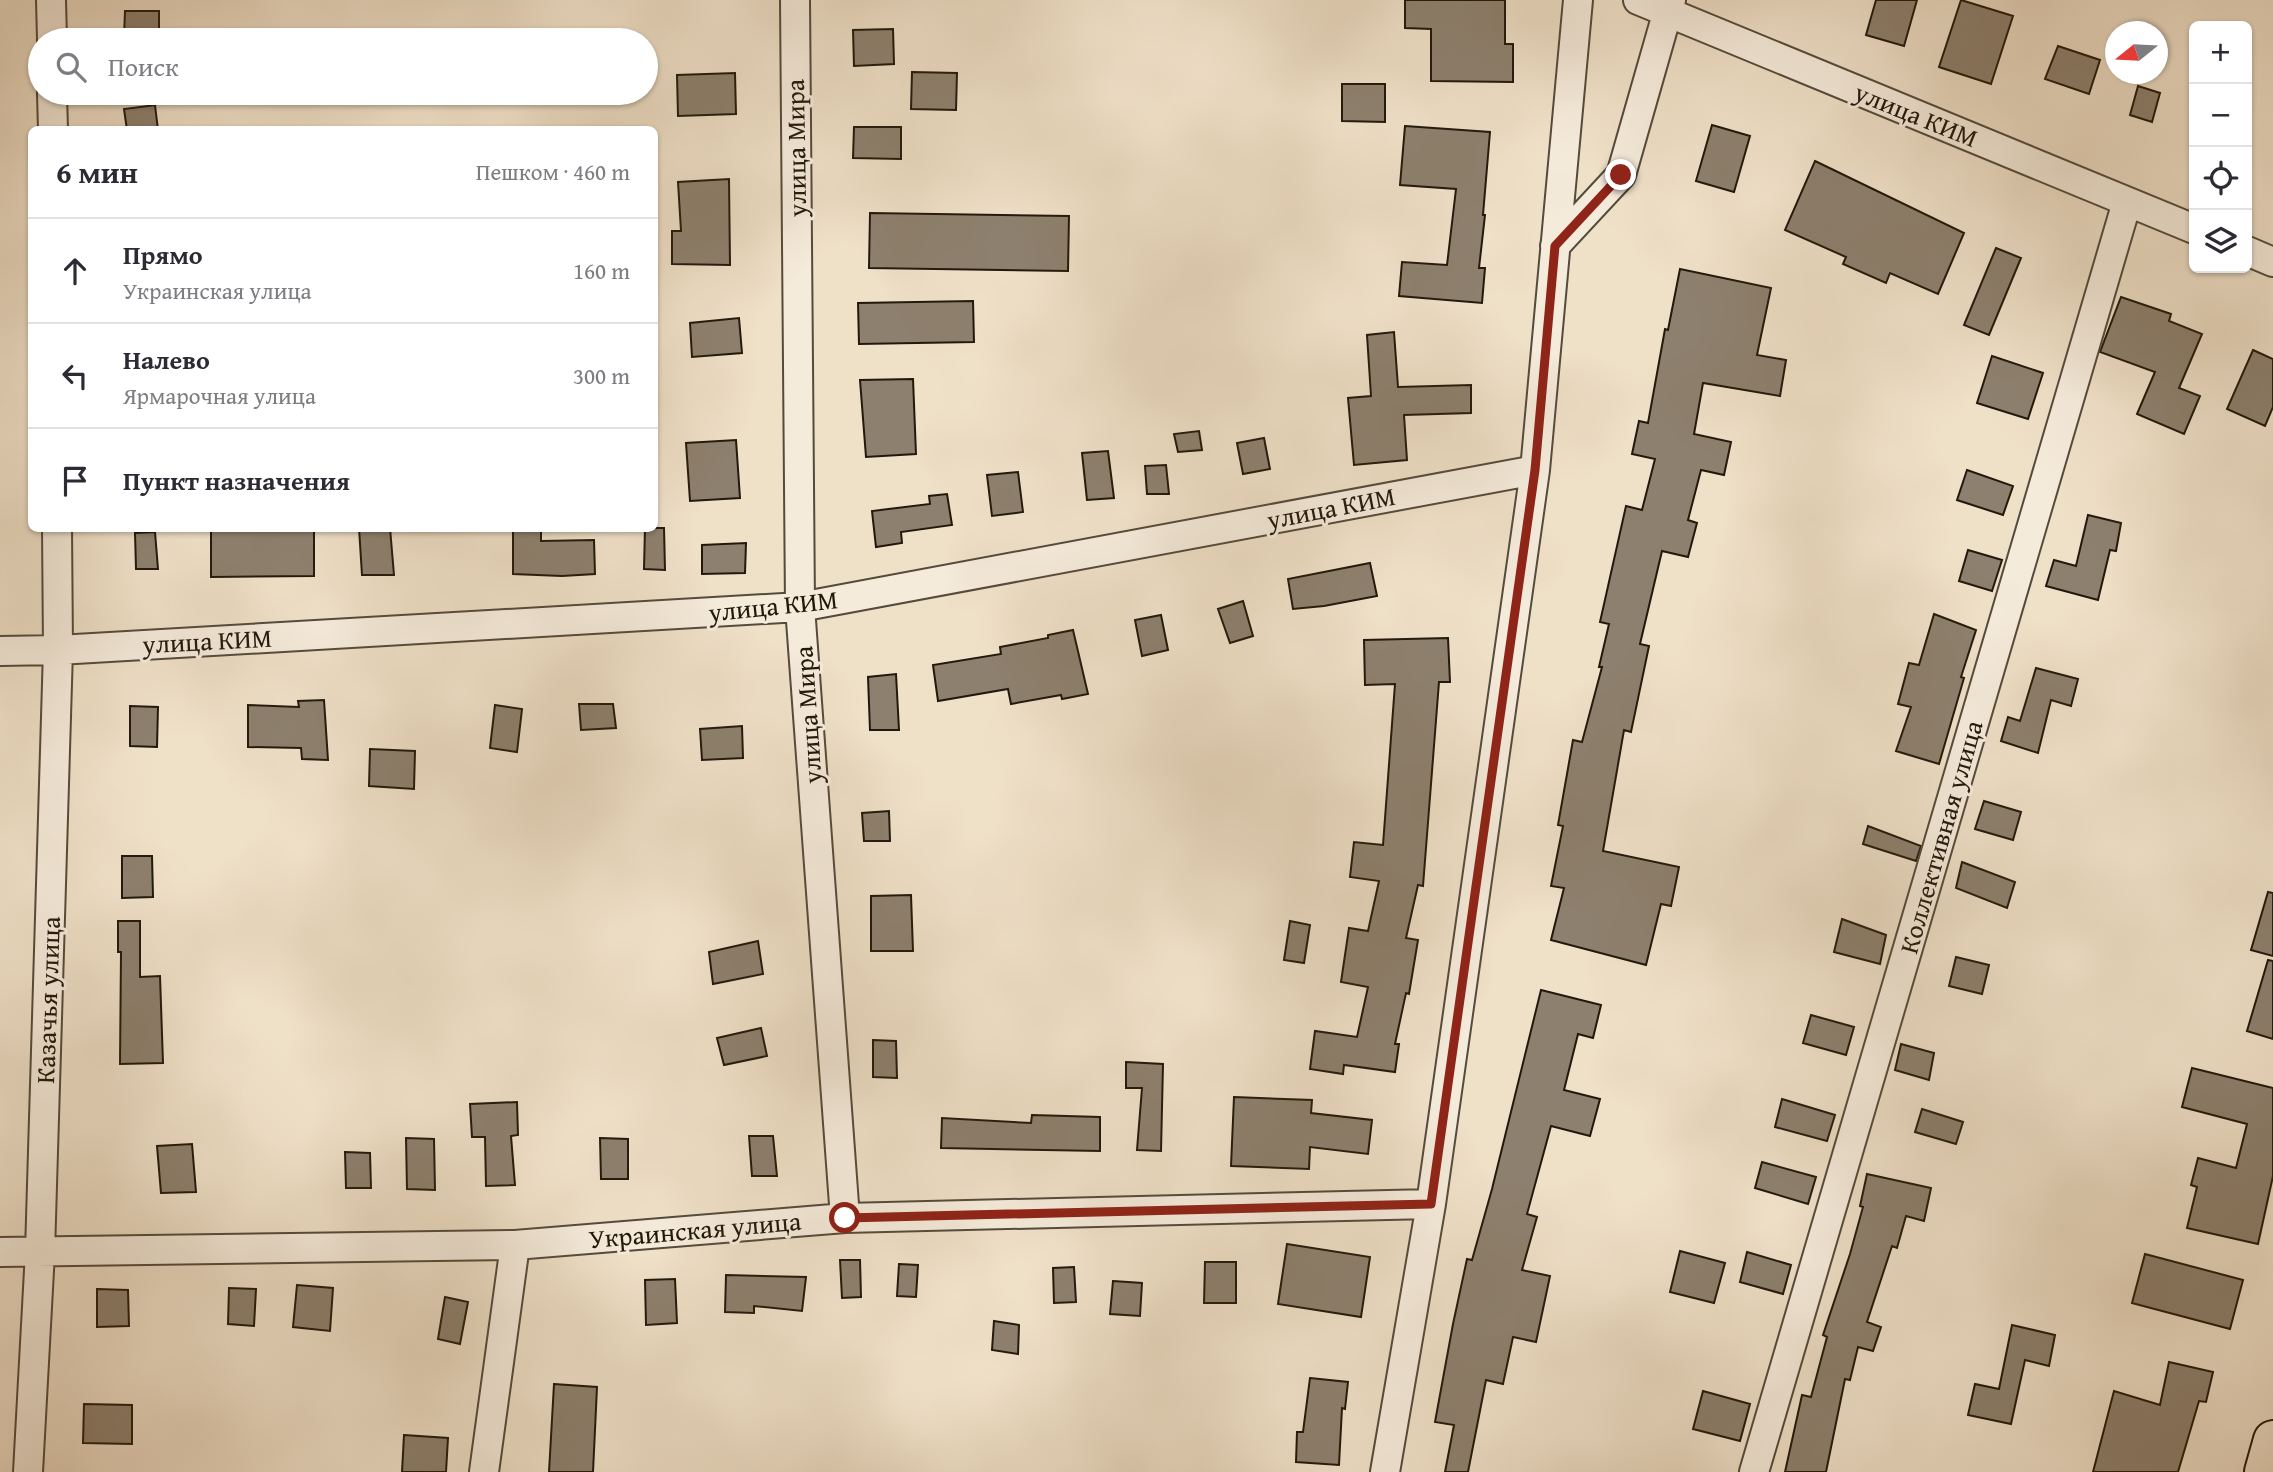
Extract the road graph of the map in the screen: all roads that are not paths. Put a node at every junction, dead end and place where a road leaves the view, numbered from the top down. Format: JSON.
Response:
{"nodes":[{"id":1,"x":51,"y":0,"type":"edge"},
{"id":2,"x":795,"y":0,"type":"edge"},
{"id":3,"x":1578,"y":0,"type":"edge"},
{"id":4,"x":1638,"y":0,"type":"edge"},
{"id":5,"x":1670,"y":6,"type":"edge"},
{"id":6,"x":52,"y":28,"type":"edge"},
{"id":7,"x":52,"y":105,"type":"edge"},
{"id":8,"x":53,"y":126,"type":"edge"},
{"id":9,"x":2127,"y":202,"type":"junction"},
{"id":10,"x":2189,"y":227,"type":"edge"},
{"id":11,"x":1555,"y":246,"type":"junction"},
{"id":12,"x":2252,"y":253,"type":"edge"},
{"id":13,"x":2273,"y":262,"type":"edge"},
{"id":14,"x":1535,"y":470,"type":"junction"},
{"id":15,"x":57,"y":532,"type":"edge"},
{"id":16,"x":800,"y":607,"type":"junction"},
{"id":17,"x":0,"y":650,"type":"edge"},
{"id":18,"x":58,"y":650,"type":"junction"},
{"id":19,"x":1431,"y":1204,"type":"junction"},
{"id":20,"x":845,"y":1218,"type":"junction"},
{"id":21,"x":516,"y":1245,"type":"junction"},
{"id":22,"x":0,"y":1252,"type":"edge"},
{"id":23,"x":40,"y":1252,"type":"junction"},
{"id":24,"x":2273,"y":1440,"type":"edge"},
{"id":25,"x":28,"y":1472,"type":"edge"},
{"id":26,"x":484,"y":1472,"type":"edge"},
{"id":27,"x":1385,"y":1472,"type":"edge"},
{"id":28,"x":1754,"y":1472,"type":"edge"},
{"id":29,"x":2264,"y":1472,"type":"edge"}],
"edges":[{"from":1,"to":6,"type":"street"},
{"from":2,"to":16,"type":"street","name":"улица Мира"},
{"from":3,"to":11,"type":"street"},
{"from":4,"to":5,"type":"street","name":"улица КИМ"},
{"from":5,"to":9,"type":"street","name":"улица КИМ"},
{"from":5,"to":11,"type":"street"},
{"from":7,"to":8,"type":"street"},
{"from":9,"to":10,"type":"street","name":"улица КИМ"},
{"from":9,"to":28,"type":"street","name":"Коллективная улица"},
{"from":11,"to":14,"type":"street"},
{"from":12,"to":13,"type":"street"},
{"from":14,"to":16,"type":"street","name":"улица КИМ"},
{"from":14,"to":19,"type":"street"},
{"from":15,"to":18,"type":"street","name":"Казачья улица"},
{"from":16,"to":18,"type":"street","name":"улица КИМ"},
{"from":16,"to":20,"type":"street","name":"улица Мира"},
{"from":17,"to":18,"type":"street","name":"улица КИМ"},
{"from":18,"to":23,"type":"street","name":"Казачья улица"},
{"from":19,"to":20,"type":"street","name":"Украинская улица"},
{"from":19,"to":27,"type":"street"},
{"from":20,"to":21,"type":"street","name":"Украинская улица"},
{"from":21,"to":23,"type":"street","name":"Украинская улица"},
{"from":21,"to":26,"type":"street"},
{"from":22,"to":23,"type":"street","name":"Украинская улица"},
{"from":23,"to":25,"type":"street","name":"Казачья улица"},
{"from":24,"to":29,"type":"main road"}]}
